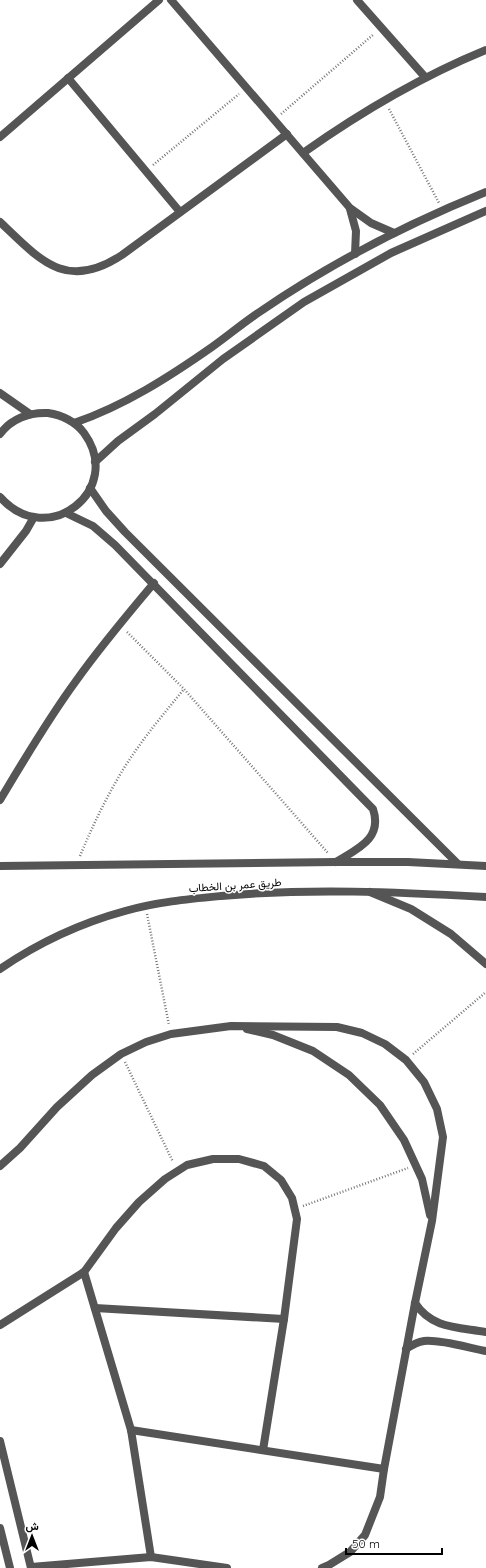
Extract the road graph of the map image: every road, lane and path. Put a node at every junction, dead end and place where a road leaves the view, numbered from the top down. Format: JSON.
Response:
{"nodes":[{"id":1,"x":159,"y":0,"type":"edge"},
{"id":2,"x":171,"y":0,"type":"edge"},
{"id":3,"x":357,"y":0,"type":"edge"},
{"id":4,"x":381,"y":28,"type":"junction"},
{"id":5,"x":486,"y":50,"type":"edge"},
{"id":6,"x":425,"y":77,"type":"junction"},
{"id":7,"x":68,"y":78,"type":"junction"},
{"id":8,"x":247,"y":88,"type":"junction"},
{"id":9,"x":384,"y":99,"type":"junction"},
{"id":10,"x":275,"y":120,"type":"junction"},
{"id":11,"x":287,"y":134,"type":"junction"},
{"id":12,"x":0,"y":137,"type":"edge"},
{"id":13,"x":303,"y":153,"type":"junction"},
{"id":14,"x":146,"y":172,"type":"junction"},
{"id":15,"x":486,"y":192,"type":"edge"},
{"id":16,"x":350,"y":208,"type":"junction"},
{"id":17,"x":442,"y":210,"type":"junction"},
{"id":18,"x":486,"y":210,"type":"edge"},
{"id":19,"x":180,"y":212,"type":"junction"},
{"id":20,"x":0,"y":222,"type":"edge"},
{"id":21,"x":394,"y":234,"type":"junction"},
{"id":22,"x":355,"y":254,"type":"junction"},
{"id":23,"x":0,"y":393,"type":"edge"},
{"id":24,"x":30,"y":414,"type":"junction"},
{"id":25,"x":74,"y":424,"type":"junction"},
{"id":26,"x":0,"y":434,"type":"edge"},
{"id":27,"x":95,"y":462,"type":"junction"},
{"id":28,"x":90,"y":488,"type":"junction"},
{"id":29,"x":0,"y":497,"type":"edge"},
{"id":30,"x":66,"y":513,"type":"junction"},
{"id":31,"x":34,"y":518,"type":"junction"},
{"id":32,"x":0,"y":564,"type":"edge"},
{"id":33,"x":154,"y":583,"type":"junction"},
{"id":34,"x":119,"y":624,"type":"junction"},
{"id":35,"x":184,"y":689,"type":"junction"},
{"id":36,"x":0,"y":800,"type":"edge"},
{"id":37,"x":336,"y":862,"type":"junction"},
{"id":38,"x":458,"y":864,"type":"junction"},
{"id":39,"x":76,"y":865,"type":"junction"},
{"id":40,"x":0,"y":866,"type":"edge"},
{"id":41,"x":486,"y":866,"type":"edge"},
{"id":42,"x":368,"y":891,"type":"junction"},
{"id":43,"x":486,"y":897,"type":"edge"},
{"id":44,"x":146,"y":906,"type":"junction"},
{"id":45,"x":486,"y":964,"type":"edge"},
{"id":46,"x":0,"y":969,"type":"edge"},
{"id":47,"x":486,"y":992,"type":"edge"},
{"id":48,"x":231,"y":1026,"type":"junction"},
{"id":49,"x":170,"y":1034,"type":"junction"},
{"id":50,"x":121,"y":1054,"type":"junction"},
{"id":51,"x":406,"y":1060,"type":"junction"},
{"id":52,"x":0,"y":1166,"type":"edge"},
{"id":53,"x":416,"y":1166,"type":"junction"},
{"id":54,"x":178,"y":1171,"type":"junction"},
{"id":55,"x":294,"y":1208,"type":"junction"},
{"id":56,"x":432,"y":1221,"type":"junction"},
{"id":57,"x":84,"y":1272,"type":"junction"},
{"id":58,"x":415,"y":1303,"type":"junction"},
{"id":59,"x":95,"y":1308,"type":"junction"},
{"id":60,"x":284,"y":1319,"type":"junction"},
{"id":61,"x":0,"y":1325,"type":"edge"},
{"id":62,"x":486,"y":1332,"type":"edge"},
{"id":63,"x":406,"y":1348,"type":"junction"},
{"id":64,"x":486,"y":1351,"type":"edge"},
{"id":65,"x":131,"y":1430,"type":"junction"},
{"id":66,"x":0,"y":1441,"type":"edge"},
{"id":67,"x":263,"y":1450,"type":"junction"},
{"id":68,"x":384,"y":1469,"type":"junction"},
{"id":69,"x":0,"y":1528,"type":"edge"},
{"id":70,"x":151,"y":1557,"type":"junction"},
{"id":71,"x":10,"y":1568,"type":"edge"},
{"id":72,"x":31,"y":1568,"type":"edge"},
{"id":73,"x":227,"y":1568,"type":"edge"},
{"id":74,"x":322,"y":1568,"type":"edge"}],
"edges":[{"from":1,"to":7,"type":"street"},
{"from":2,"to":8,"type":"street"},
{"from":3,"to":4,"type":"street"},
{"from":4,"to":6,"type":"street"},
{"from":4,"to":10,"type":"path"},
{"from":5,"to":6,"type":"street"},
{"from":6,"to":9,"type":"street"},
{"from":7,"to":12,"type":"street"},
{"from":7,"to":14,"type":"street"},
{"from":8,"to":10,"type":"street"},
{"from":8,"to":14,"type":"path"},
{"from":9,"to":13,"type":"street"},
{"from":9,"to":17,"type":"path"},
{"from":10,"to":11,"type":"street"},
{"from":11,"to":13,"type":"street"},
{"from":11,"to":19,"type":"street"},
{"from":13,"to":16,"type":"street"},
{"from":14,"to":19,"type":"street"},
{"from":15,"to":17,"type":"street"},
{"from":16,"to":21,"type":"street"},
{"from":16,"to":22,"type":"street"},
{"from":17,"to":21,"type":"street"},
{"from":18,"to":27,"type":"street"},
{"from":19,"to":20,"type":"street"},
{"from":21,"to":22,"type":"street"},
{"from":22,"to":25,"type":"street"},
{"from":23,"to":24,"type":"street"},
{"from":24,"to":25,"type":"street"},
{"from":24,"to":26,"type":"street"},
{"from":25,"to":27,"type":"street"},
{"from":27,"to":28,"type":"street"},
{"from":28,"to":30,"type":"street"},
{"from":28,"to":38,"type":"street"},
{"from":29,"to":31,"type":"street"},
{"from":30,"to":31,"type":"street"},
{"from":30,"to":33,"type":"street"},
{"from":31,"to":32,"type":"street"},
{"from":33,"to":34,"type":"street"},
{"from":33,"to":37,"type":"street"},
{"from":34,"to":35,"type":"path"},
{"from":34,"to":36,"type":"street"},
{"from":35,"to":37,"type":"path"},
{"from":35,"to":39,"type":"path"},
{"from":37,"to":38,"type":"street","name":"طريق عمر بن الخطاب"},
{"from":37,"to":39,"type":"street","name":"طريق عمر بن الخطاب"},
{"from":38,"to":41,"type":"street","name":"طريق عمر بن الخطاب"},
{"from":39,"to":40,"type":"street","name":"طريق عمر بن الخطاب"},
{"from":42,"to":43,"type":"street","name":"طريق عمر بن الخطاب"},
{"from":42,"to":44,"type":"street","name":"طريق عمر بن الخطاب"},
{"from":42,"to":45,"type":"street"},
{"from":44,"to":46,"type":"street","name":"طريق عمر بن الخطاب"},
{"from":44,"to":49,"type":"path"},
{"from":47,"to":51,"type":"path"},
{"from":48,"to":49,"type":"street"},
{"from":48,"to":51,"type":"street"},
{"from":48,"to":53,"type":"street"},
{"from":49,"to":50,"type":"street"},
{"from":50,"to":52,"type":"street"},
{"from":50,"to":54,"type":"path"},
{"from":51,"to":56,"type":"street"},
{"from":53,"to":55,"type":"path"},
{"from":53,"to":56,"type":"street"},
{"from":54,"to":55,"type":"street"},
{"from":54,"to":57,"type":"street"},
{"from":55,"to":60,"type":"street"},
{"from":56,"to":58,"type":"street"},
{"from":57,"to":59,"type":"street"},
{"from":57,"to":61,"type":"street"},
{"from":58,"to":62,"type":"street"},
{"from":58,"to":63,"type":"street"},
{"from":59,"to":60,"type":"street"},
{"from":59,"to":65,"type":"street"},
{"from":60,"to":67,"type":"street"},
{"from":63,"to":64,"type":"street"},
{"from":63,"to":68,"type":"street"},
{"from":65,"to":67,"type":"street"},
{"from":65,"to":70,"type":"street"},
{"from":66,"to":72,"type":"street"},
{"from":67,"to":68,"type":"street"},
{"from":68,"to":74,"type":"street"},
{"from":69,"to":71,"type":"street"},
{"from":70,"to":72,"type":"street"},
{"from":70,"to":73,"type":"street"}]}
